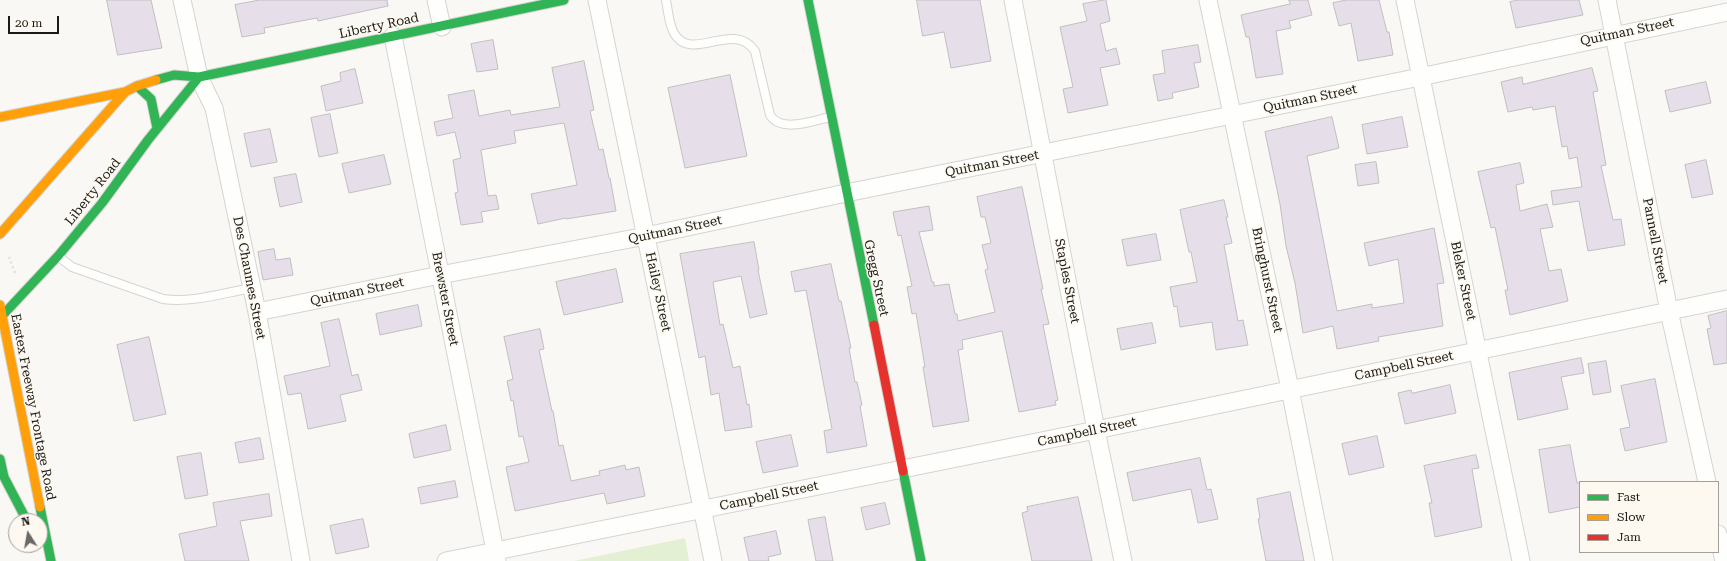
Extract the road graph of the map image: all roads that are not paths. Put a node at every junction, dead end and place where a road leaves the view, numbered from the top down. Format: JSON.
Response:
{"nodes":[{"id":1,"x":182,"y":0,"type":"edge"},
{"id":2,"x":436,"y":0,"type":"edge"},
{"id":3,"x":564,"y":0,"type":"edge"},
{"id":4,"x":597,"y":0,"type":"edge"},
{"id":5,"x":666,"y":0,"type":"edge"},
{"id":6,"x":808,"y":0,"type":"edge"},
{"id":7,"x":1012,"y":0,"type":"edge"},
{"id":8,"x":1208,"y":0,"type":"edge"},
{"id":9,"x":1404,"y":0,"type":"edge"},
{"id":10,"x":1608,"y":0,"type":"edge"},
{"id":11,"x":1727,"y":12,"type":"edge"},
{"id":12,"x":442,"y":27,"type":"junction"},
{"id":13,"x":1615,"y":35,"type":"junction"},
{"id":14,"x":393,"y":36,"type":"junction"},
{"id":15,"x":199,"y":77,"type":"junction"},
{"id":16,"x":1420,"y":77,"type":"junction"},
{"id":17,"x":137,"y":86,"type":"junction"},
{"id":18,"x":125,"y":92,"type":"junction"},
{"id":19,"x":1232,"y":115,"type":"junction"},
{"id":20,"x":0,"y":117,"type":"edge"},
{"id":21,"x":831,"y":117,"type":"junction"},
{"id":22,"x":157,"y":128,"type":"junction"},
{"id":23,"x":1042,"y":154,"type":"junction"},
{"id":24,"x":846,"y":193,"type":"junction"},
{"id":25,"x":0,"y":234,"type":"edge"},
{"id":26,"x":646,"y":236,"type":"junction"},
{"id":27,"x":58,"y":256,"type":"junction"},
{"id":28,"x":440,"y":275,"type":"junction"},
{"id":29,"x":252,"y":288,"type":"junction"},
{"id":30,"x":1727,"y":299,"type":"edge"},
{"id":31,"x":0,"y":305,"type":"edge"},
{"id":32,"x":1669,"y":311,"type":"junction"},
{"id":33,"x":257,"y":312,"type":"junction"},
{"id":34,"x":1,"y":318,"type":"edge"},
{"id":35,"x":1478,"y":351,"type":"junction"},
{"id":36,"x":1290,"y":389,"type":"junction"},
{"id":37,"x":1096,"y":430,"type":"junction"},
{"id":38,"x":0,"y":459,"type":"edge"},
{"id":39,"x":902,"y":469,"type":"junction"},
{"id":40,"x":1706,"y":481,"type":"edge"},
{"id":41,"x":703,"y":510,"type":"junction"},
{"id":42,"x":23,"y":513,"type":"edge"},
{"id":43,"x":1719,"y":538,"type":"edge"},
{"id":44,"x":496,"y":556,"type":"edge"},
{"id":45,"x":50,"y":561,"type":"edge"},
{"id":46,"x":301,"y":561,"type":"edge"},
{"id":47,"x":446,"y":561,"type":"edge"},
{"id":48,"x":713,"y":561,"type":"edge"},
{"id":49,"x":921,"y":561,"type":"edge"},
{"id":50,"x":1123,"y":561,"type":"edge"},
{"id":51,"x":1324,"y":561,"type":"edge"},
{"id":52,"x":1521,"y":561,"type":"edge"},
{"id":53,"x":1724,"y":561,"type":"edge"}],
"edges":[{"from":1,"to":15,"type":"street","name":"Des Chaumes Street"},
{"from":2,"to":12,"type":"street"},
{"from":3,"to":12,"type":"main road","name":"Liberty Road"},
{"from":4,"to":26,"type":"street","name":"Hailey Street"},
{"from":5,"to":21,"type":"lane"},
{"from":6,"to":21,"type":"main road","name":"Gregg Street"},
{"from":7,"to":23,"type":"street","name":"Staples Street"},
{"from":8,"to":19,"type":"street","name":"Bringhurst Street"},
{"from":9,"to":16,"type":"street","name":"Bleker Street"},
{"from":10,"to":13,"type":"street","name":"Pannell Street"},
{"from":11,"to":13,"type":"street","name":"Quitman Street"},
{"from":12,"to":14,"type":"main road","name":"Liberty Road"},
{"from":13,"to":16,"type":"street","name":"Quitman Street"},
{"from":13,"to":32,"type":"street","name":"Pannell Street"},
{"from":14,"to":15,"type":"main road","name":"Liberty Road"},
{"from":14,"to":28,"type":"street","name":"Brewster Street"},
{"from":15,"to":17,"type":"main road","name":"Liberty Road"},
{"from":15,"to":22,"type":"main road","name":"Liberty Road"},
{"from":15,"to":29,"type":"street","name":"Des Chaumes Street"},
{"from":16,"to":19,"type":"street","name":"Quitman Street"},
{"from":16,"to":35,"type":"street","name":"Bleker Street"},
{"from":17,"to":18,"type":"main road","name":"Liberty Road"},
{"from":17,"to":22,"type":"main road"},
{"from":18,"to":20,"type":"main road"},
{"from":18,"to":25,"type":"main road","name":"Liberty Road"},
{"from":19,"to":23,"type":"street","name":"Quitman Street"},
{"from":19,"to":36,"type":"street","name":"Bringhurst Street"},
{"from":21,"to":24,"type":"main road","name":"Gregg Street"},
{"from":22,"to":27,"type":"main road","name":"Liberty Road"},
{"from":23,"to":24,"type":"street","name":"Quitman Street"},
{"from":23,"to":37,"type":"street","name":"Staples Street"},
{"from":24,"to":26,"type":"street","name":"Quitman Street"},
{"from":24,"to":39,"type":"main road","name":"Gregg Street"},
{"from":26,"to":28,"type":"street","name":"Quitman Street"},
{"from":26,"to":41,"type":"street","name":"Hailey Street"},
{"from":27,"to":29,"type":"lane"},
{"from":27,"to":34,"type":"main road","name":"Liberty Road"},
{"from":28,"to":33,"type":"street","name":"Quitman Street"},
{"from":28,"to":44,"type":"street","name":"Brewster Street"},
{"from":29,"to":33,"type":"street","name":"Des Chaumes Street"},
{"from":30,"to":32,"type":"street","name":"Campbell Street"},
{"from":31,"to":34,"type":"main road","name":"Eastex Freeway Frontage Road"},
{"from":32,"to":35,"type":"street","name":"Campbell Street"},
{"from":32,"to":40,"type":"street","name":"Pannell Street"},
{"from":33,"to":46,"type":"street","name":"Des Chaumes Street"},
{"from":34,"to":45,"type":"main road","name":"Eastex Freeway Frontage Road"},
{"from":35,"to":36,"type":"street","name":"Campbell Street"},
{"from":35,"to":52,"type":"street","name":"Bleker Street"},
{"from":36,"to":37,"type":"street","name":"Campbell Street"},
{"from":36,"to":51,"type":"street","name":"Bringhurst Street"},
{"from":37,"to":39,"type":"street","name":"Campbell Street"},
{"from":37,"to":50,"type":"street","name":"Staples Street"},
{"from":38,"to":42,"type":"main road"},
{"from":39,"to":41,"type":"street","name":"Campbell Street"},
{"from":39,"to":49,"type":"main road","name":"Gregg Street"},
{"from":41,"to":44,"type":"street","name":"Campbell Street"},
{"from":41,"to":48,"type":"street","name":"Hailey Street"},
{"from":43,"to":53,"type":"street"},
{"from":44,"to":47,"type":"street","name":"Campbell Street"}]}
